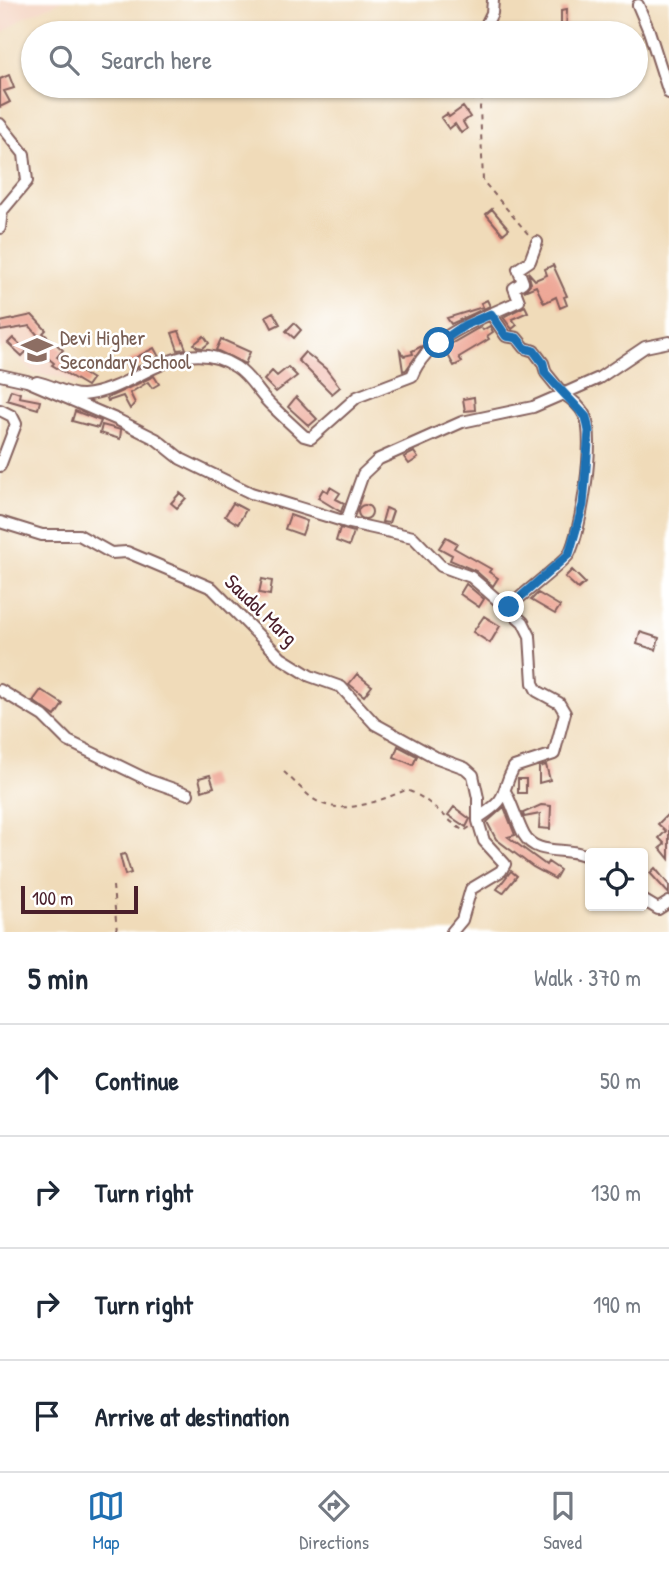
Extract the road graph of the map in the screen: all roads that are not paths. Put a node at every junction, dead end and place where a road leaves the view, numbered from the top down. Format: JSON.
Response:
{"nodes":[{"id":1,"x":493,"y":0,"type":"edge"},
{"id":2,"x":638,"y":5,"type":"dead end"},
{"id":3,"x":488,"y":21,"type":"edge"},
{"id":4,"x":644,"y":21,"type":"edge"},
{"id":5,"x":648,"y":33,"type":"edge"},
{"id":6,"x":669,"y":93,"type":"edge"},
{"id":7,"x":0,"y":124,"type":"edge"},
{"id":8,"x":0,"y":228,"type":"edge"},
{"id":9,"x":537,"y":242,"type":"road end"},
{"id":10,"x":491,"y":314,"type":"junction"},
{"id":11,"x":669,"y":342,"type":"edge"},
{"id":12,"x":0,"y":374,"type":"edge"},
{"id":13,"x":27,"y":381,"type":"junction"},
{"id":14,"x":563,"y":394,"type":"junction"},
{"id":15,"x":0,"y":410,"type":"edge"},
{"id":16,"x":0,"y":466,"type":"edge"},
{"id":17,"x":0,"y":522,"type":"edge"},
{"id":18,"x":346,"y":522,"type":"junction"},
{"id":19,"x":509,"y":607,"type":"junction"},
{"id":20,"x":0,"y":691,"type":"edge"},
{"id":21,"x":506,"y":793,"type":"junction"},
{"id":22,"x":188,"y":794,"type":"dead end"},
{"id":23,"x":478,"y":820,"type":"junction"},
{"id":24,"x":585,"y":856,"type":"edge"},
{"id":25,"x":669,"y":902,"type":"edge"},
{"id":26,"x":648,"y":903,"type":"edge"},
{"id":27,"x":452,"y":932,"type":"edge"}],
"edges":[{"from":1,"to":3,"type":"street"},
{"from":2,"to":4,"type":"street"},
{"from":5,"to":6,"type":"street"},
{"from":7,"to":8,"type":"street"},
{"from":9,"to":10,"type":"street"},
{"from":10,"to":13,"type":"street"},
{"from":10,"to":14,"type":"street"},
{"from":11,"to":14,"type":"street"},
{"from":12,"to":13,"type":"street"},
{"from":13,"to":18,"type":"street"},
{"from":14,"to":18,"type":"street"},
{"from":14,"to":19,"type":"street"},
{"from":15,"to":16,"type":"street"},
{"from":17,"to":23,"type":"street","name":"Saudol Marg"},
{"from":18,"to":19,"type":"street"},
{"from":19,"to":21,"type":"street"},
{"from":20,"to":22,"type":"street"},
{"from":21,"to":23,"type":"street"},
{"from":21,"to":24,"type":"street"},
{"from":23,"to":27,"type":"street"},
{"from":25,"to":26,"type":"street"}]}
